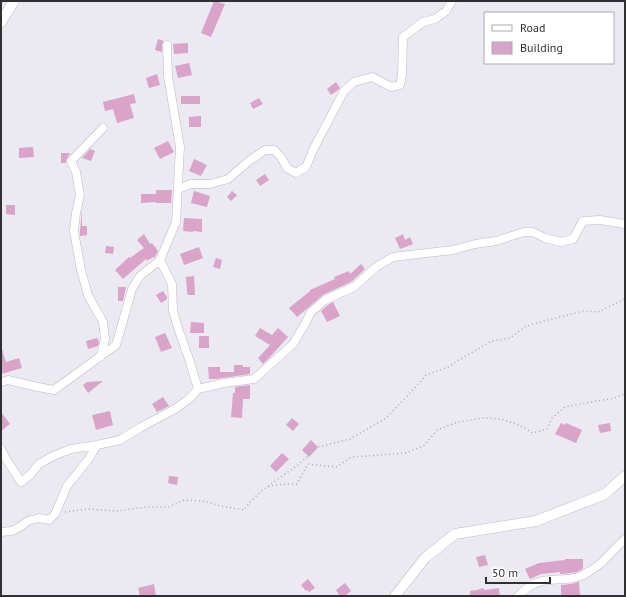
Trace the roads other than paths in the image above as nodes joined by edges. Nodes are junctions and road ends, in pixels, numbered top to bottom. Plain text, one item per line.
1 (14, 1) edge
2 (452, 1) edge
3 (1, 22) edge
4 (167, 45) dead end
5 (103, 128) dead end
6 (178, 189) junction
7 (625, 224) edge
8 (160, 260) junction
9 (101, 356) junction
10 (1, 382) edge
11 (198, 389) junction
12 (97, 445) junction
13 (1, 448) edge
14 (625, 476) edge
15 (1, 532) edge
16 (625, 539) edge
17 (395, 596) edge
18 (518, 596) edge

1 - 3 street
2 - 6 street
4 - 6 street
5 - 9 street
6 - 8 street
7 - 11 street
8 - 9 street
8 - 11 street
9 - 10 street
11 - 12 street
12 - 13 street
12 - 15 street
14 - 17 street
16 - 18 street

